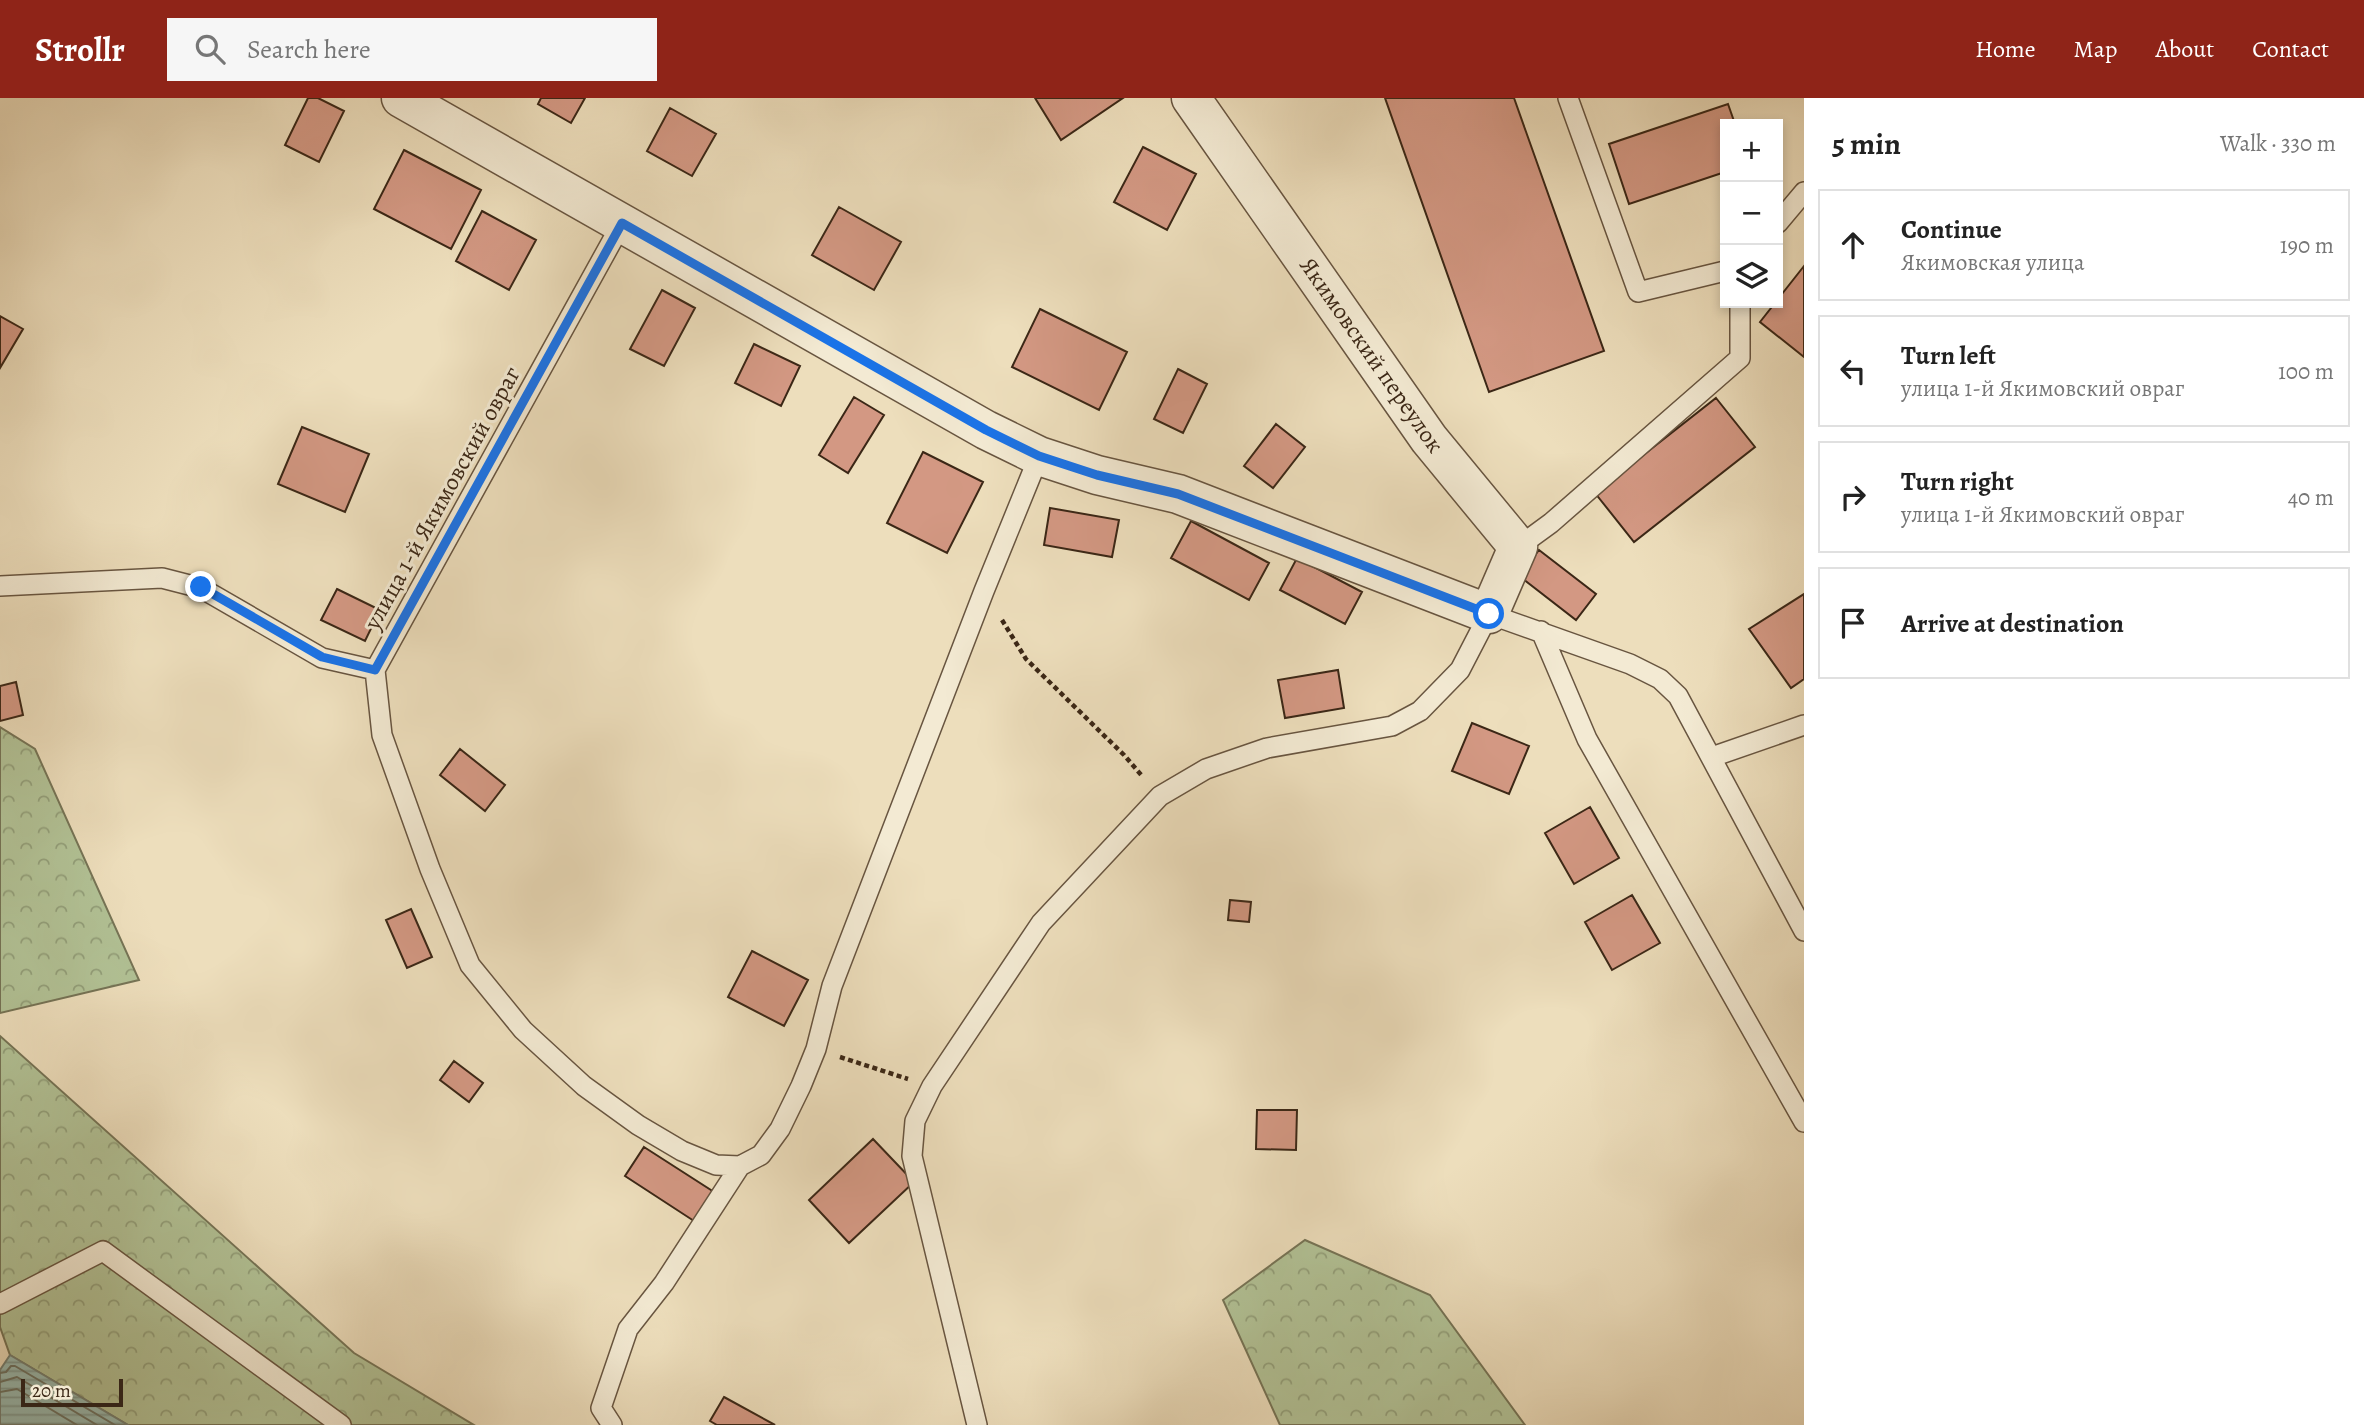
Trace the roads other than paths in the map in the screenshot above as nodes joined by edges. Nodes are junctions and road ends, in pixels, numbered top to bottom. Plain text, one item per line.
1 (401, 98) edge
2 (1191, 98) edge
3 (1568, 98) edge
4 (1804, 192) edge
5 (1783, 217) edge
6 (622, 223) junction
7 (1720, 272) edge
8 (1740, 308) edge
9 (1039, 456) junction
10 (1518, 547) junction
11 (0, 586) edge
12 (1489, 614) junction
13 (1541, 631) junction
14 (375, 670) junction
15 (1804, 725) edge
16 (1712, 757) junction
17 (1804, 931) edge
18 (1804, 1122) edge
19 (740, 1166) junction
20 (0, 1304) edge
21 (341, 1425) edge
22 (612, 1425) edge
23 (977, 1425) edge

1 - 6 street
2 - 10 street, Якимовский переулок
3 - 7 lane
4 - 5 lane
6 - 9 street
6 - 14 lane, улица 1-й Якимовский овраг
8 - 10 lane
9 - 12 street
9 - 19 lane
10 - 12 street
11 - 14 lane, улица 1-й Якимовский овраг
12 - 13 lane
12 - 23 lane
13 - 16 lane
13 - 18 lane
14 - 19 lane
15 - 16 lane
16 - 17 lane
19 - 22 lane
20 - 21 lane

